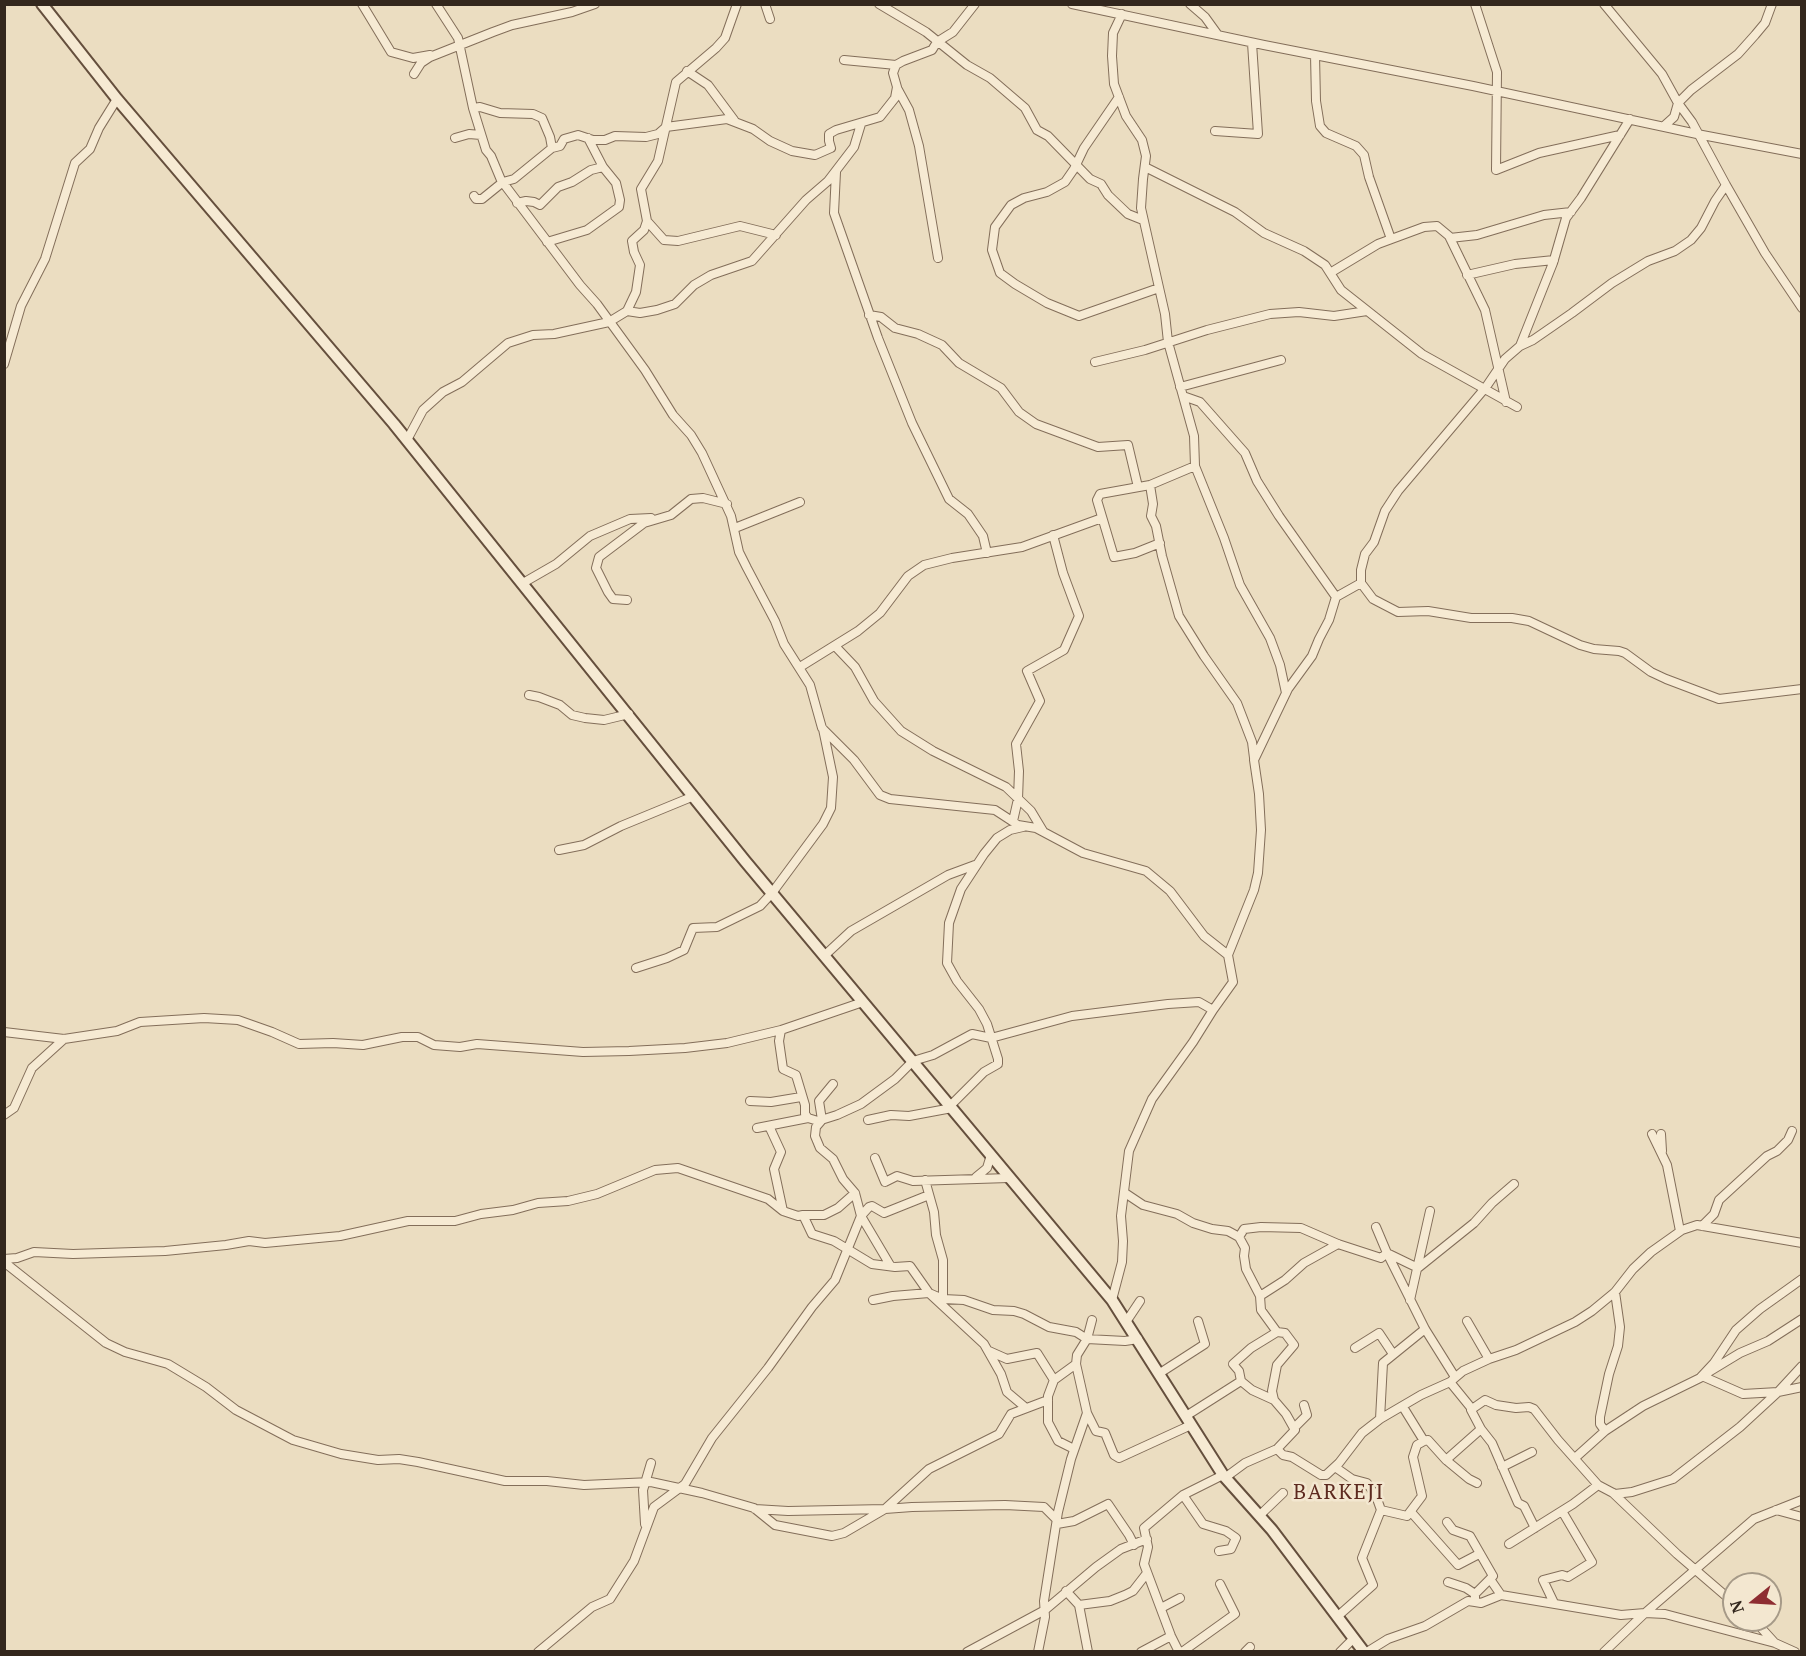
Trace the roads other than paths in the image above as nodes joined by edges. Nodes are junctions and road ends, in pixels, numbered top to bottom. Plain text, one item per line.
1 (42, 4) edge
2 (362, 4) edge
3 (436, 4) edge
4 (595, 4) edge
5 (737, 4) edge
6 (765, 4) edge
7 (879, 4) edge
8 (975, 4) edge
9 (1072, 4) edge
10 (1190, 4) edge
11 (1475, 4) edge
12 (1604, 4) edge
13 (1772, 4) edge
14 (1122, 14) junction
15 (770, 18) dead end
16 (1218, 35) junction
17 (937, 42) junction
18 (1252, 43) junction
19 (460, 45) junction
20 (1315, 55) junction
21 (844, 60) dead end
22 (896, 65) junction
23 (687, 72) junction
24 (414, 74) dead end
25 (897, 88) junction
26 (1497, 91) junction
27 (1119, 97) junction
28 (117, 99) junction
29 (1678, 103) junction
30 (473, 108) junction
31 (1630, 119) junction
32 (735, 121) junction
33 (861, 124) junction
34 (1664, 126) junction
35 (666, 127) junction
36 (1215, 131) dead end
37 (1697, 134) junction
38 (481, 135) junction
39 (1620, 135) junction
40 (455, 138) dead end
41 (588, 138) junction
42 (552, 148) junction
43 (1802, 154) edge
44 (1076, 166) junction
45 (603, 167) junction
46 (1144, 167) junction
47 (836, 172) junction
48 (502, 182) junction
49 (1726, 185) junction
50 (474, 196) dead end
51 (517, 203) junction
52 (1571, 212) junction
53 (1143, 220) junction
54 (647, 221) junction
55 (776, 235) junction
56 (1450, 238) junction
57 (1391, 239) junction
58 (547, 242) junction
59 (938, 258) dead end
60 (1554, 260) junction
61 (1330, 273) junction
62 (1467, 275) junction
63 (1159, 288) junction
64 (1802, 308) edge
65 (627, 311) junction
66 (1367, 311) junction
67 (869, 315) junction
68 (609, 322) junction
69 (1168, 342) junction
70 (1520, 346) junction
71 (1281, 360) dead end
72 (1095, 362) dead end
73 (4, 364) edge
74 (1498, 369) junction
75 (1180, 387) junction
76 (1484, 389) junction
77 (1183, 396) junction
78 (1506, 402) junction
79 (1517, 407) dead end
80 (407, 440) junction
81 (1195, 466) junction
82 (1150, 485) junction
83 (1138, 487) junction
84 (800, 502) dead end
85 (726, 504) junction
86 (1102, 518) junction
87 (656, 519) junction
88 (735, 528) junction
89 (1053, 535) junction
90 (1160, 543) junction
91 (987, 554) junction
92 (523, 583) junction
93 (1361, 583) junction
94 (1336, 597) junction
95 (627, 600) dead end
96 (835, 646) junction
97 (800, 667) junction
98 (1802, 689) edge
99 (1286, 693) junction
100 (529, 695) dead end
101 (629, 714) junction
102 (822, 728) junction
103 (1254, 760) junction
104 (694, 796) junction
105 (1018, 799) junction
106 (1013, 821) junction
107 (1027, 826) junction
108 (1044, 832) junction
109 (559, 850) dead end
110 (977, 864) junction
111 (772, 893) junction
112 (1228, 955) junction
113 (824, 956) junction
114 (636, 968) dead end
115 (863, 1002) junction
116 (1213, 1010) junction
117 (781, 1030) junction
118 (4, 1032) edge
119 (993, 1038) junction
120 (64, 1039) junction
121 (912, 1061) junction
122 (833, 1084) dead end
123 (801, 1097) junction
124 (750, 1101) dead end
125 (951, 1107) junction
126 (4, 1115) edge
127 (808, 1118) junction
128 (822, 1120) junction
129 (868, 1120) dead end
130 (770, 1126) junction
131 (757, 1128) dead end
132 (1792, 1131) dead end
133 (1652, 1134) dead end
134 (1661, 1134) dead end
135 (991, 1155) junction
136 (1662, 1156) junction
137 (875, 1158) dead end
138 (975, 1178) junction
139 (1009, 1178) junction
140 (925, 1180) junction
141 (1514, 1184) dead end
142 (855, 1193) junction
143 (1125, 1193) junction
144 (929, 1195) junction
145 (1430, 1210) dead end
146 (783, 1211) junction
147 (803, 1215) junction
148 (861, 1216) junction
149 (1702, 1226) junction
150 (1376, 1227) dead end
151 (1680, 1231) junction
152 (1239, 1237) junction
153 (1802, 1243) edge
154 (1338, 1244) junction
155 (846, 1248) junction
156 (1387, 1253) junction
157 (4, 1260) edge
158 (890, 1265) junction
159 (1418, 1268) junction
160 (1802, 1279) edge
161 (1615, 1292) junction
162 (929, 1293) junction
163 (1260, 1296) junction
164 (943, 1299) junction
165 (873, 1300) dead end
166 (1112, 1300) junction
167 (1410, 1300) junction
168 (1140, 1301) dead end
169 (1802, 1319) edge
170 (1092, 1320) dead end
171 (1198, 1321) dead end
172 (1126, 1322) junction
173 (1467, 1322) dead end
174 (1425, 1329) junction
175 (1277, 1332) junction
176 (1087, 1339) junction
177 (1138, 1340) junction
178 (1354, 1348) dead end
179 (988, 1350) junction
180 (1393, 1354) junction
181 (1489, 1359) junction
182 (1076, 1364) junction
183 (1802, 1366) edge
184 (1160, 1373) junction
185 (1702, 1376) junction
186 (1054, 1380) junction
187 (1453, 1380) junction
188 (1241, 1381) junction
189 (1802, 1387) edge
190 (1778, 1392) junction
191 (1048, 1400) junction
192 (1274, 1400) junction
193 (1304, 1406) dead end
194 (1026, 1407) junction
195 (1403, 1407) junction
196 (1472, 1409) junction
197 (1087, 1413) junction
198 (1380, 1419) junction
199 (1188, 1421) junction
200 (1294, 1428) junction
201 (1481, 1429) junction
202 (1605, 1431) junction
203 (1424, 1441) junction
204 (1074, 1449) junction
205 (1277, 1449) junction
206 (1532, 1452) dead end
207 (1575, 1458) junction
208 (1446, 1460) junction
209 (651, 1463) dead end
210 (1335, 1467) junction
211 (1502, 1467) junction
212 (1224, 1476) junction
213 (645, 1482) junction
214 (1477, 1483) dead end
215 (1598, 1485) junction
216 (679, 1488) junction
217 (1283, 1493) dead end
218 (1613, 1493) junction
219 (1183, 1496) junction
220 (1802, 1500) edge
221 (754, 1508) junction
222 (885, 1509) junction
223 (1381, 1510) junction
224 (1776, 1510) junction
225 (1562, 1511) junction
226 (1411, 1512) junction
227 (1260, 1515) junction
228 (1802, 1517) edge
229 (1057, 1522) junction
230 (1447, 1522) dead end
231 (646, 1526) junction
232 (1535, 1528) junction
233 (1147, 1539) junction
234 (1509, 1544) dead end
235 (1134, 1545) junction
236 (1219, 1551) dead end
237 (1479, 1554) junction
238 (1695, 1569) junction
239 (1147, 1573) junction
240 (1490, 1579) junction
241 (1448, 1582) dead end
242 (1220, 1584) dead end
243 (1066, 1591) junction
244 (1722, 1593) edge
245 (1501, 1595) junction
246 (1180, 1598) dead end
247 (1475, 1598) junction
248 (1554, 1603) junction
249 (1079, 1605) junction
250 (1161, 1608) junction
251 (1045, 1610) junction
252 (1645, 1613) junction
253 (1338, 1616) junction
254 (1765, 1632) edge
255 (1171, 1636) junction
256 (1354, 1638) junction
257 (1775, 1643) junction
258 (538, 1652) edge
259 (967, 1652) edge
260 (1038, 1652) edge
261 (1089, 1652) edge
262 (1141, 1652) edge
263 (1180, 1652) edge
264 (1340, 1652) edge
265 (1366, 1652) edge
266 (1604, 1652) edge
267 (1796, 1652) edge

1 - 28 street
2 - 19 street
3 - 19 street
4 - 19 street
5 - 23 street
6 - 15 street
7 - 17 street
8 - 17 street
9 - 14 street
10 - 16 street
11 - 26 street
12 - 29 street
13 - 29 street
14 - 16 street
14 - 27 street
16 - 18 street
17 - 22 street
17 - 44 street
18 - 20 street
18 - 36 street
19 - 24 street
19 - 30 street
20 - 26 street
20 - 57 street
21 - 22 street
22 - 25 street
23 - 32 street
23 - 35 street
25 - 33 street
25 - 59 street
26 - 31 street
26 - 39 street
27 - 44 street
27 - 46 street
28 - 73 street
28 - 80 street
29 - 34 street
29 - 37 street
30 - 38 street
30 - 42 street
31 - 34 street
31 - 39 street
32 - 33 street
32 - 35 street
33 - 47 street
34 - 37 street
35 - 41 street
35 - 54 street
37 - 43 street
37 - 49 street
38 - 40 street
38 - 48 street
39 - 52 street
41 - 42 street
41 - 45 street
42 - 48 street
44 - 53 street
44 - 63 street
45 - 51 street
45 - 58 street
46 - 53 street
46 - 61 street
47 - 55 street
47 - 67 street
48 - 50 street
48 - 51 street
49 - 64 street
49 - 70 street
51 - 58 street
52 - 56 street
52 - 60 street
53 - 63 street
54 - 55 street
54 - 65 street
55 - 65 street
56 - 57 street
56 - 62 street
57 - 61 street
58 - 68 street
60 - 62 street
60 - 70 street
61 - 66 street
62 - 74 street
63 - 69 street
65 - 68 street
66 - 69 street
66 - 76 street
67 - 83 street
67 - 91 street
68 - 80 street
68 - 85 street
69 - 72 street
69 - 75 street
70 - 74 street
71 - 75 street
74 - 76 street
74 - 78 street
75 - 77 street
76 - 78 street
76 - 93 street
77 - 81 street
77 - 94 street
78 - 79 street
80 - 92 street
81 - 82 street
81 - 99 street
82 - 83 street
82 - 90 street
83 - 86 street
84 - 88 street
85 - 87 street
85 - 88 street
86 - 89 street
86 - 90 street
87 - 92 street
87 - 95 street
88 - 97 street
89 - 91 street
89 - 105 street
90 - 103 street
91 - 96 street
92 - 101 street
93 - 94 street
93 - 98 street
94 - 99 street
96 - 97 street
96 - 105 street
97 - 102 street
99 - 103 street
100 - 101 street
101 - 104 street
102 - 106 street
102 - 111 street
103 - 112 street
104 - 109 street
104 - 111 street
105 - 106 street
105 - 108 street
106 - 107 street
107 - 108 street
107 - 110 street
108 - 112 street
110 - 113 street
110 - 119 street
111 - 113 street
111 - 114 street
112 - 116 street
113 - 115 street
115 - 117 street
115 - 121 street
116 - 119 street
116 - 143 street
117 - 120 street
117 - 123 street
118 - 120 street
119 - 121 street
119 - 125 street
120 - 126 street
121 - 125 street
121 - 128 street
122 - 128 street
123 - 124 street
123 - 127 street
125 - 129 street
125 - 135 street
127 - 128 street
127 - 130 street
128 - 142 street
130 - 131 street
130 - 146 street
132 - 149 street
133 - 136 street
134 - 136 street
135 - 138 street
135 - 139 street
136 - 151 street
137 - 140 street
138 - 139 street
138 - 140 street
139 - 166 street
140 - 144 street
141 - 159 street
142 - 147 street
142 - 148 street
143 - 152 street
143 - 166 street
144 - 148 street
144 - 164 street
145 - 159 street
146 - 147 street
146 - 157 street
147 - 155 street
148 - 155 street
148 - 158 street
149 - 151 street
149 - 153 street
150 - 156 street
151 - 161 street
152 - 154 street
152 - 163 street
154 - 156 street
154 - 163 street
155 - 158 street
155 - 216 street
156 - 159 street
156 - 167 street
157 - 213 street
158 - 162 street
159 - 167 street
160 - 185 street
161 - 181 street
161 - 202 street
162 - 164 street
162 - 165 street
162 - 179 street
163 - 175 street
164 - 176 street
166 - 172 street
167 - 174 street
168 - 172 street
169 - 185 street
170 - 176 street
171 - 184 street
172 - 177 street
173 - 181 street
174 - 180 street
174 - 187 street
175 - 188 street
175 - 192 street
176 - 177 street
176 - 182 street
177 - 184 street
178 - 180 street
179 - 186 street
179 - 194 street
180 - 198 street
181 - 187 street
182 - 186 street
182 - 197 street
183 - 190 street
184 - 199 street
185 - 190 street
185 - 202 street
186 - 191 street
187 - 195 street
187 - 196 street
188 - 192 street
188 - 199 street
189 - 190 street
190 - 218 street
191 - 194 street
191 - 204 street
192 - 200 street
193 - 200 street
194 - 222 street
195 - 198 street
195 - 203 street
196 - 201 street
196 - 207 street
197 - 199 street
197 - 204 street
198 - 210 street
199 - 212 street
200 - 205 street
201 - 208 street
201 - 211 street
202 - 207 street
203 - 208 street
203 - 226 street
204 - 229 street
205 - 210 street
205 - 212 street
206 - 211 street
207 - 215 street
208 - 214 street
209 - 213 street
210 - 223 street
211 - 232 street
212 - 219 street
212 - 227 street
213 - 216 street
213 - 231 street
215 - 218 street
215 - 225 street
216 - 221 street
216 - 231 street
217 - 227 street
218 - 238 street
219 - 233 street
219 - 236 street
220 - 224 street
221 - 222 street
221 - 222 street
222 - 229 street
223 - 226 street
223 - 253 street
224 - 228 street
224 - 238 street
225 - 232 street
225 - 248 street
226 - 237 street
227 - 253 street
229 - 235 street
229 - 251 street
230 - 237 street
231 - 258 street
232 - 234 street
233 - 235 street
233 - 239 street
235 - 243 street
237 - 240 street
238 - 244 street
238 - 252 street
239 - 249 street
239 - 250 street
240 - 245 street
240 - 247 street
241 - 247 street
242 - 263 street
243 - 249 street
243 - 251 street
245 - 247 street
245 - 248 street
246 - 250 street
247 - 265 street
248 - 252 street
249 - 261 street
250 - 255 street
251 - 259 street
251 - 260 street
252 - 257 street
252 - 266 street
253 - 256 street
254 - 257 street
255 - 262 street
255 - 263 street
256 - 264 street
256 - 265 street
257 - 267 street

